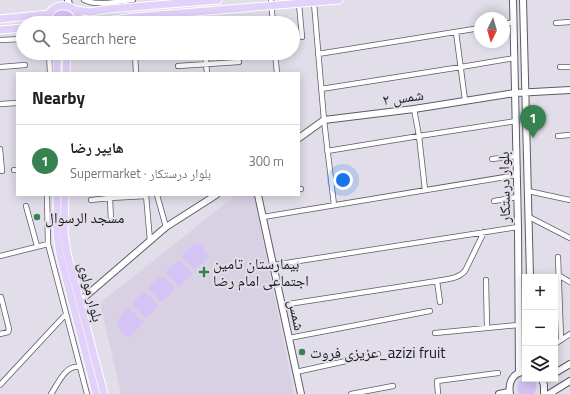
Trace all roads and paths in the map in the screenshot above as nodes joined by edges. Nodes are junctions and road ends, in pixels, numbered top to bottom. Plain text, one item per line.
1 (84, 0) edge
2 (129, 0) edge
3 (133, 0) edge
4 (218, 0) edge
5 (339, 0) edge
6 (513, 0) edge
7 (523, 0) edge
8 (198, 1) edge
9 (69, 2) edge
10 (56, 3) edge
11 (271, 3) edge
12 (314, 3) junction
13 (102, 4) junction
14 (299, 4) junction
15 (108, 9) junction
16 (76, 10) junction
17 (202, 11) junction
18 (90, 12) junction
19 (48, 14) joint
20 (166, 14) joint
21 (32, 16) edge
22 (79, 16) edge
23 (105, 16) edge
24 (155, 16) edge
25 (202, 16) edge
26 (272, 16) edge
27 (16, 18) edge
28 (0, 19) edge
29 (514, 22) junction
30 (570, 22) edge
31 (510, 23) edge
32 (556, 23) dead end
33 (16, 28) edge
34 (474, 29) edge
35 (0, 30) edge
36 (456, 32) junction
37 (302, 37) dead end
38 (16, 39) edge
39 (0, 40) edge
40 (318, 54) junction
41 (515, 58) junction
42 (49, 60) edge
43 (135, 60) edge
44 (206, 60) edge
45 (275, 60) edge
46 (239, 62) dead end
47 (57, 63) joint
48 (67, 63) joint
49 (206, 64) junction
50 (25, 65) dead end
51 (178, 66) dead end
52 (570, 66) edge
53 (0, 67) edge
54 (461, 67) junction
55 (560, 67) dead end
56 (50, 72) edge
57 (57, 72) edge
58 (66, 72) edge
59 (136, 72) edge
60 (207, 72) edge
61 (276, 72) edge
62 (321, 89) junction
63 (570, 90) edge
64 (526, 92) junction
65 (515, 93) junction
66 (465, 100) junction
67 (16, 103) edge
68 (0, 104) edge
69 (414, 109) junction
70 (324, 120) junction
71 (516, 121) junction
72 (570, 135) edge
73 (419, 136) junction
74 (558, 136) dead end
75 (300, 137) edge
76 (0, 149) edge
77 (327, 151) junction
78 (516, 156) junction
79 (492, 159) dead end
80 (2, 171) dead end
81 (517, 175) junction
82 (425, 190) junction
83 (528, 191) junction
84 (47, 196) edge
85 (57, 196) edge
86 (65, 196) edge
87 (125, 196) edge
88 (146, 196) edge
89 (157, 196) edge
90 (214, 196) edge
91 (259, 196) edge
92 (517, 197) junction
93 (110, 198) junction
94 (92, 200) dead end
95 (494, 200) dead end
96 (570, 200) edge
97 (334, 205) junction
98 (26, 206) dead end
99 (263, 217) junction
100 (529, 217) junction
101 (111, 222) dead end
102 (166, 227) junction
103 (518, 227) junction
104 (484, 232) junction
105 (570, 238) edge
106 (150, 241) junction
107 (48, 244) junction
108 (37, 246) junction
109 (64, 254) junction
110 (0, 256) edge
111 (558, 257) dead end
112 (273, 265) junction
113 (530, 274) edge
114 (558, 274) edge
115 (558, 275) edge
116 (486, 280) dead end
117 (437, 281) junction
118 (570, 282) edge
119 (1, 297) edge
120 (80, 301) junction
121 (440, 302) dead end
122 (282, 305) junction
123 (522, 310) edge
124 (557, 310) edge
125 (430, 311) dead end
126 (66, 314) junction
127 (518, 325) junction
128 (487, 328) junction
129 (435, 333) dead end
130 (0, 334) edge
131 (570, 334) edge
132 (289, 338) junction
133 (561, 339) junction
134 (558, 342) edge
135 (378, 354) dead end
136 (570, 364) edge
137 (79, 367) junction
138 (558, 371) edge
139 (296, 372) junction
140 (522, 372) edge
141 (498, 374) dead end
142 (570, 381) edge
143 (544, 382) edge
144 (0, 385) edge
145 (393, 386) dead end
146 (510, 393) edge
147 (52, 394) edge
148 (87, 394) edge
149 (96, 394) edge
150 (104, 394) edge
151 (301, 394) edge
152 (351, 394) edge
153 (438, 394) edge
154 (499, 394) edge
155 (544, 394) edge
156 (549, 394) edge

1 - 13 street
2 - 3 street
2 - 13 street
4 - 8 main road
5 - 12 main road
6 - 29 main road, بلوار درستکار
7 - 64 main road, بلوار درستکار
8 - 15 main road
9 - 10 main road
9 - 16 main road
10 - 19 main road
11 - 14 main road
11 - 17 main road
11 - 26 street
12 - 14 main road
12 - 40 street
13 - 18 street
14 - 37 street
15 - 18 main road
15 - 23 main road
16 - 18 main road
16 - 22 main road
17 - 20 main road
17 - 25 street
19 - 21 main road
20 - 24 main road
27 - 28 main road
29 - 31 street
29 - 41 main road, بلوار درستکار
30 - 32 street
33 - 35 main road
34 - 36 street
36 - 40 street
36 - 54 street
38 - 39 street
40 - 62 street
41 - 54 street
41 - 65 main road, بلوار درستکار
42 - 56 street
43 - 59 street
44 - 49 street
45 - 61 street
46 - 49 street
47 - 48 main road
47 - 57 main road
48 - 58 main road
49 - 51 street
49 - 60 street
50 - 53 street
52 - 55 street
54 - 62 street
54 - 66 street
62 - 70 street
63 - 64 main road, شمس ۲
64 - 65 main road, شمس ۲
64 - 83 main road, بلوار درستکار
65 - 66 main road, شمس ۲
65 - 71 main road, بلوار درستکار
66 - 69 main road, شمس ۲
67 - 68 street
69 - 70 main road, شمس ۲
69 - 73 street
70 - 75 main road, شمس ۲
70 - 77 street
71 - 73 street
71 - 78 main road, بلوار درستکار
72 - 74 street
73 - 77 street
73 - 82 street
76 - 80 street
77 - 97 street
78 - 79 street
78 - 81 main road, بلوار درستکار
81 - 82 street
81 - 92 main road, بلوار درستکار
82 - 97 street
83 - 96 street
83 - 100 main road, بلوار درستکار
84 - 107 street
85 - 109 main road, بلوار مولوی
86 - 109 main road, بلوار مولوی
87 - 88 street
87 - 93 street
88 - 106 street
89 - 102 street
90 - 102 main road
91 - 99 main road, شمس
92 - 95 street
92 - 103 main road, بلوار درستکار
93 - 94 street
93 - 101 street
97 - 99 street
98 - 108 street
99 - 112 main road, شمس
100 - 105 street
100 - 113 main road, بلوار درستکار
102 - 106 main road
103 - 104 street
103 - 123 main road, بلوار درستکار
104 - 112 street
104 - 117 street
106 - 120 main road
107 - 108 street
107 - 126 street
108 - 110 street
109 - 120 main road, بلوار مولوی
109 - 149 main road, بلوار مولوی
111 - 114 street
112 - 122 main road, شمس
115 - 118 street
116 - 128 street
117 - 121 street
117 - 122 street
119 - 130 street
120 - 150 main road, بلوار مولوی
122 - 132 main road, شمس
123 - 127 main road, بلوار درستکار
124 - 133 street
125 - 132 street
126 - 137 street
126 - 144 street
127 - 128 street
127 - 140 main road, بلوار درستکار
128 - 129 street
131 - 133 street
132 - 139 main road, شمس
133 - 134 street
135 - 139 street
136 - 138 main road
137 - 147 street
137 - 148 street
139 - 151 main road, شمس
140 - 146 main road
141 - 153 street
142 - 156 main road
143 - 155 main road
145 - 152 street
146 - 154 main road

